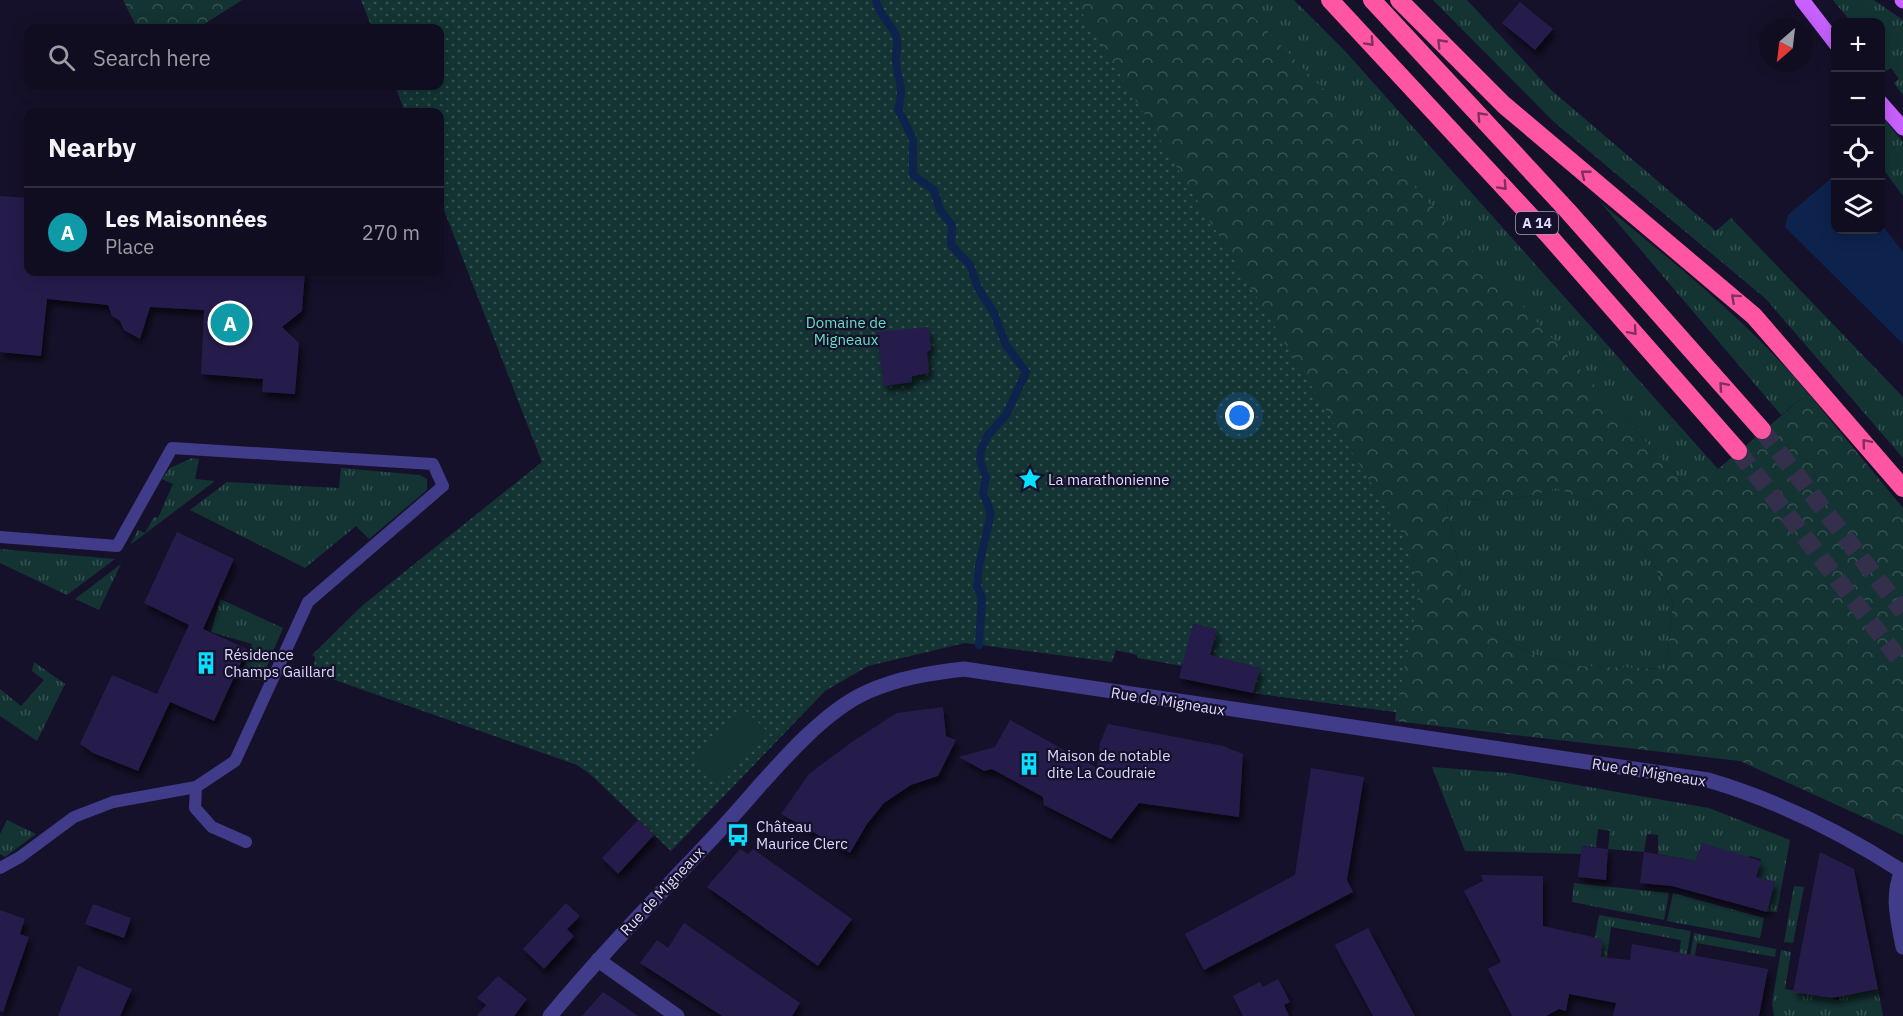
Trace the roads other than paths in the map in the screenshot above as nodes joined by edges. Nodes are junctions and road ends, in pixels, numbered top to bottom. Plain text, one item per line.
1 (1330, 0) edge
2 (1372, 0) edge
3 (1399, 0) edge
4 (1802, 0) edge
5 (1831, 38) edge
6 (1885, 107) edge
7 (1903, 128) edge
8 (1762, 430) tunnel mouth
9 (1738, 451) tunnel mouth
10 (1903, 488) edge
11 (0, 537) edge
12 (196, 787) junction
13 (246, 842) dead end
14 (0, 868) edge
15 (1902, 871) edge
16 (1903, 946) edge
17 (598, 960) junction
18 (550, 1016) edge
19 (677, 1016) edge

1 -> 9 highway, A 14
8 -> 2 highway, A 14
10 -> 3 highway
4 - 5 main road
6 - 7 main road
11 - 12 lane
12 - 13 lane
12 - 14 lane
15 - 16 street
15 - 17 street, Rue de Migneaux
17 - 18 street, Rue de Migneaux
17 - 19 street

